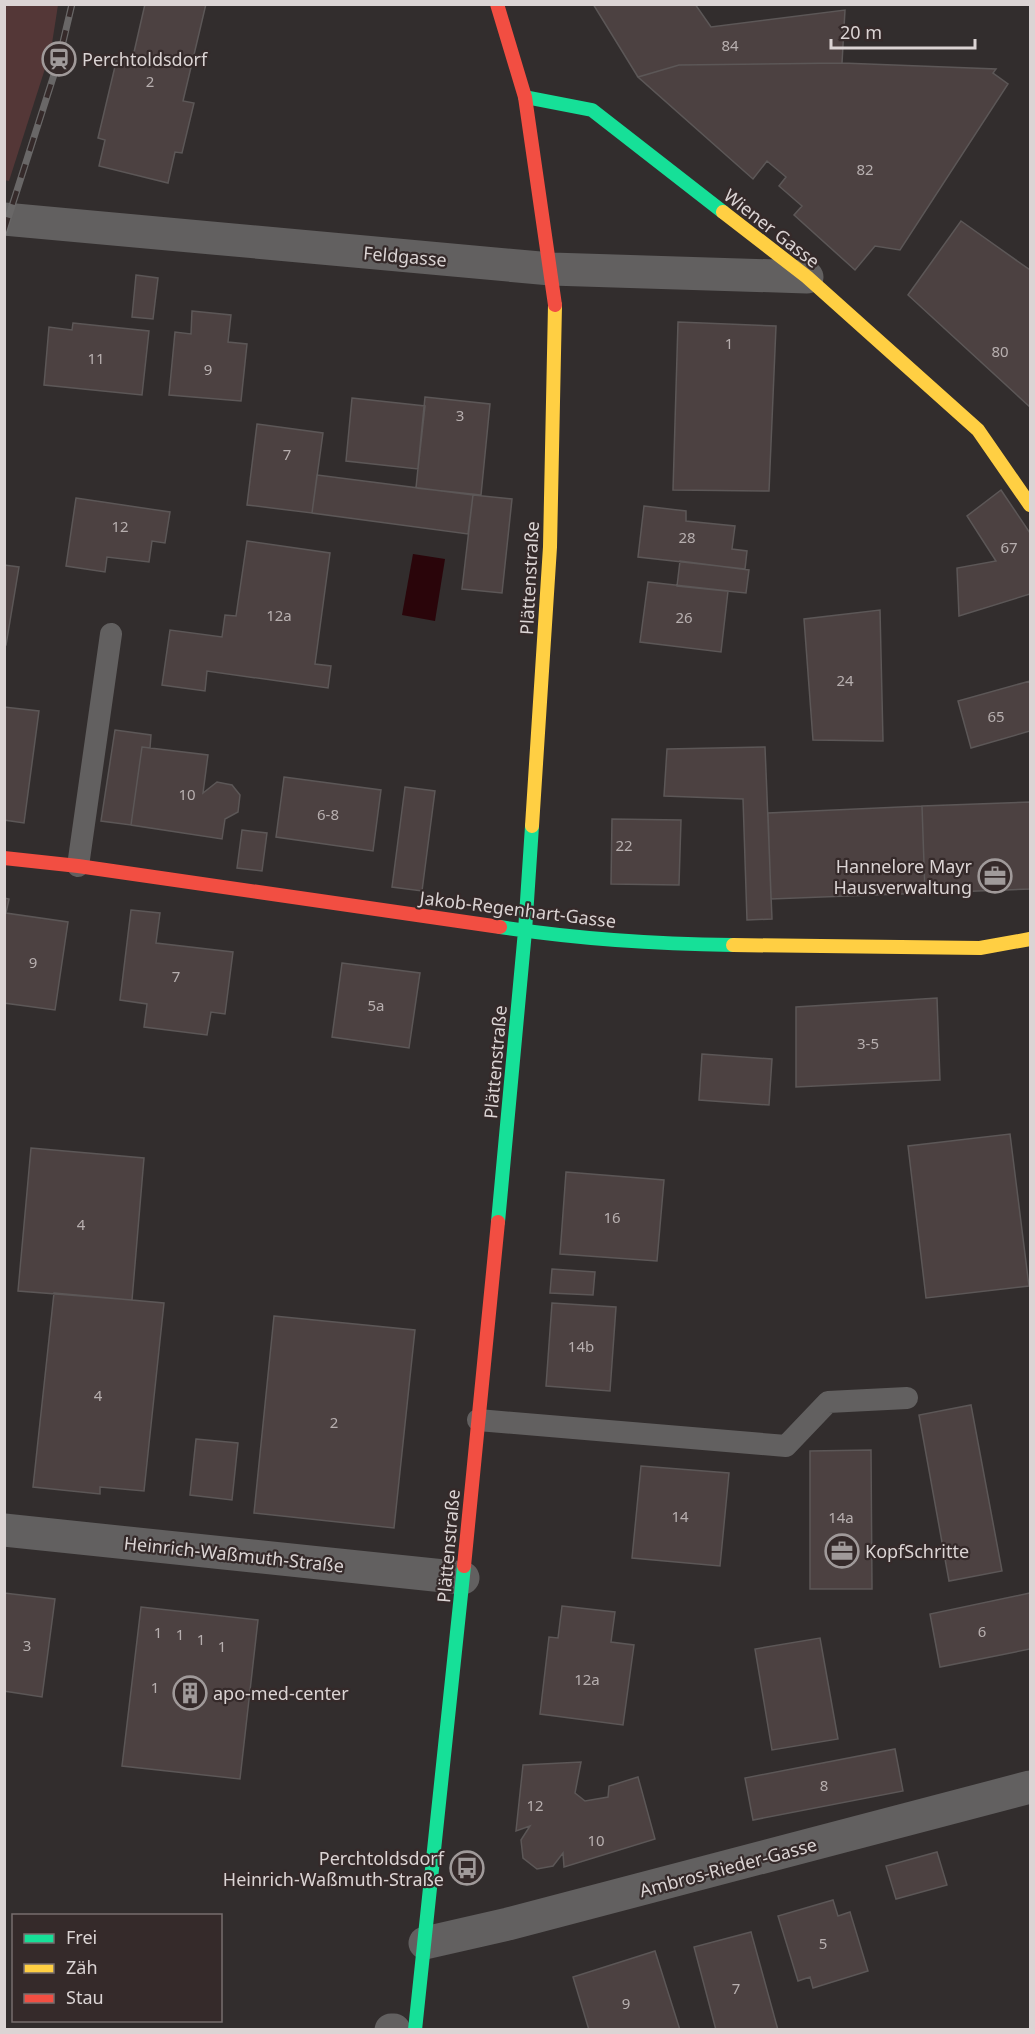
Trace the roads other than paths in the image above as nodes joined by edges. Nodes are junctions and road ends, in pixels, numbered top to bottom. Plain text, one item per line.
1 (497, 4) edge
2 (525, 97) junction
3 (4, 219) edge
4 (551, 269) junction
5 (807, 277) junction
6 (1030, 505) edge
7 (111, 634) dead end
8 (4, 858) edge
9 (78, 866) junction
10 (525, 931) junction
11 (1030, 939) edge
12 (907, 1398) dead end
13 (478, 1420) junction
14 (4, 1530) edge
15 (463, 1578) junction
16 (1030, 1787) edge
17 (425, 1943) junction
18 (415, 2030) edge

1 - 2 main road
2 - 4 main road, Plättenstraße
2 - 5 main road, Wiener Gasse
3 - 4 street, Feldgasse
4 - 5 street, Feldgasse
4 - 10 main road, Plättenstraße
5 - 6 main road, Wiener Gasse
7 - 9 lane
8 - 9 main road, Jakob-Regenhart-Gasse
9 - 10 main road, Jakob-Regenhart-Gasse
10 - 11 main road, Jakob-Regenhart-Gasse
10 - 13 main road, Plättenstraße
12 - 13 lane
13 - 15 main road, Plättenstraße
14 - 15 street, Heinrich-Waßmuth-Straße
15 - 17 main road, Plättenstraße
16 - 17 street, Ambros-Rieder-Gasse
17 - 18 main road, Plättenstraße

